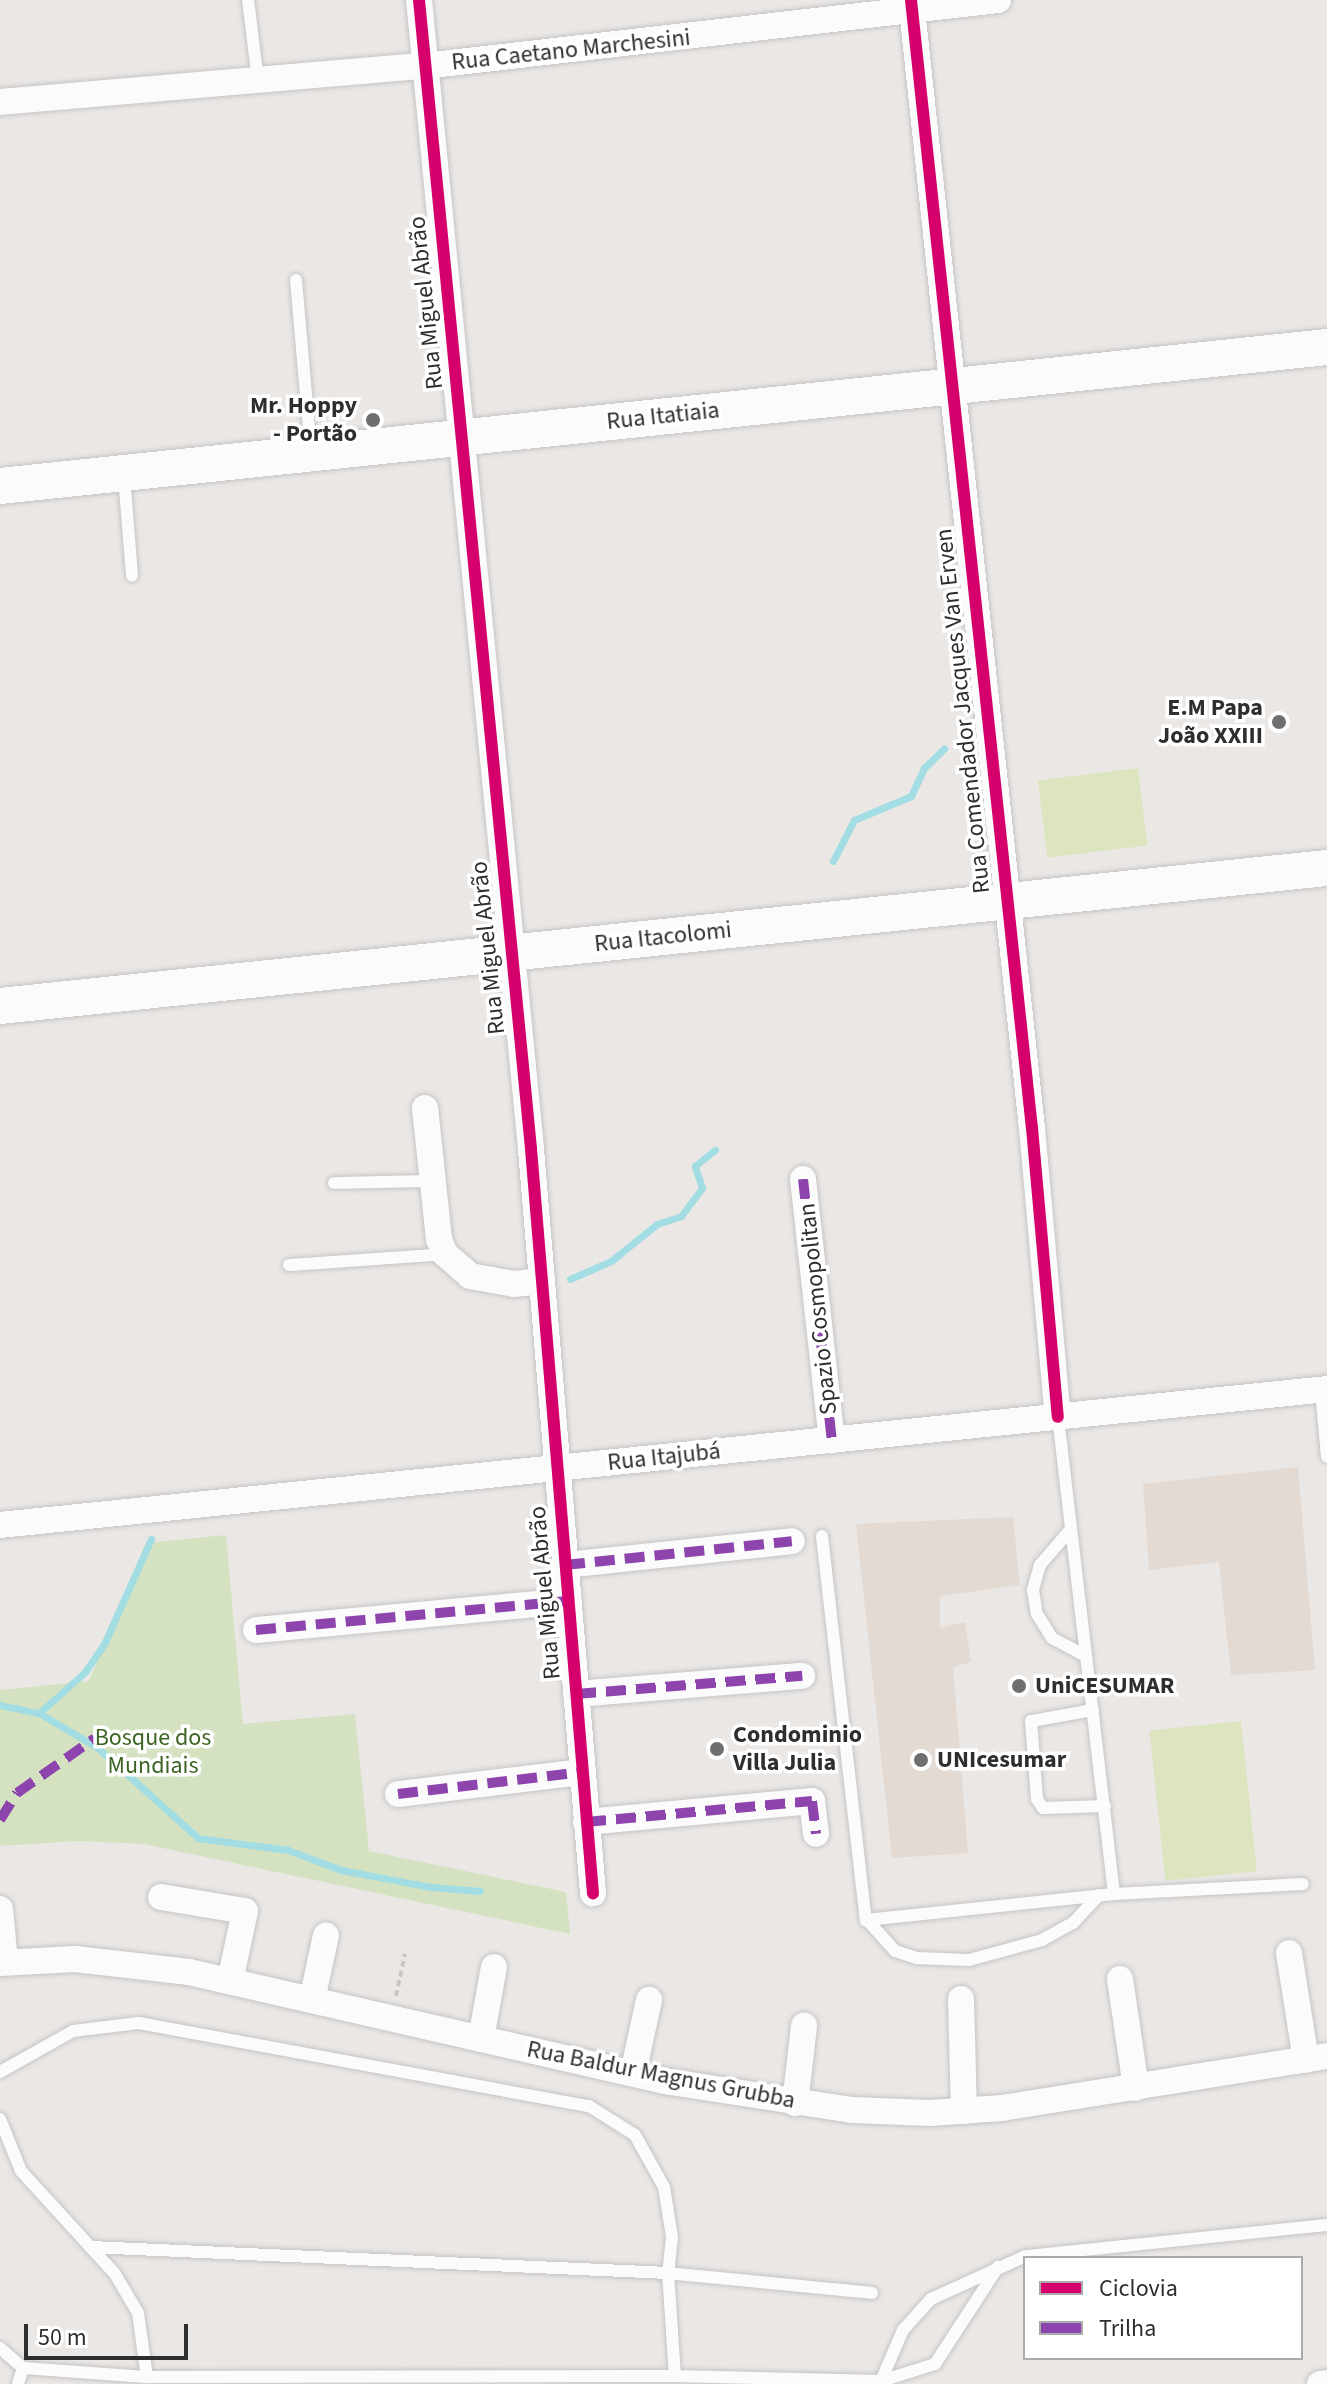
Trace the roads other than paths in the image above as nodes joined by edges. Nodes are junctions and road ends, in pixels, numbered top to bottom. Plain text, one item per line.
1 (248, 0) edge
2 (419, 0) edge
3 (998, 0) edge
4 (911, 6) edge
5 (424, 66) junction
6 (258, 80) junction
7 (0, 102) edge
8 (296, 280) dead end
9 (1327, 347) edge
10 (951, 387) junction
11 (461, 437) junction
12 (311, 453) junction
13 (123, 473) junction
14 (0, 486) edge
15 (132, 576) dead end
16 (1327, 868) edge
17 (1005, 902) junction
18 (510, 953) junction
19 (0, 1006) edge
20 (425, 1108) dead end
21 (803, 1179) dead end
22 (433, 1181) junction
23 (334, 1183) dead end
24 (445, 1254) junction
25 (289, 1265) dead end
26 (542, 1281) junction
27 (1324, 1389) edge
28 (1058, 1417) junction
29 (832, 1440) junction
30 (1327, 1457) edge
31 (557, 1468) junction
32 (0, 1525) edge
33 (1071, 1529) junction
34 (822, 1536) dead end
35 (792, 1541) dead end
36 (565, 1565) junction
37 (568, 1601) junction
38 (256, 1630) dead end
39 (1086, 1656) junction
40 (802, 1676) dead end
41 (576, 1694) junction
42 (1093, 1710) junction
43 (583, 1772) junction
44 (398, 1794) dead end
45 (1105, 1806) junction
46 (586, 1822) junction
47 (816, 1834) dead end
48 (1303, 1884) dead end
49 (593, 1893) dead end
50 (1114, 1894) junction
51 (1099, 1895) junction
52 (161, 1897) dead end
53 (0, 1909) edge
54 (869, 1922) junction
55 (326, 1935) dead end
56 (1289, 1953) dead end
57 (3, 1962) edge
58 (494, 1967) dead end
59 (1120, 1979) dead end
60 (230, 1981) junction
61 (961, 1999) dead end
62 (312, 2000) junction
63 (649, 2000) dead end
64 (804, 2026) dead end
65 (481, 2039) junction
66 (1317, 2058) edge
67 (0, 2072) edge
68 (633, 2073) junction
69 (1136, 2088) junction
70 (795, 2103) junction
71 (964, 2111) junction
72 (0, 2119) edge
73 (1327, 2225) edge
74 (91, 2247) junction
75 (1036, 2256) edge
76 (1023, 2260) edge
77 (998, 2267) junction
78 (668, 2273) junction
79 (872, 2293) dead end
80 (0, 2348) edge
81 (23, 2368) junction
82 (675, 2376) junction
83 (147, 2377) junction
84 (881, 2381) junction
85 (1327, 2383) edge
86 (18, 2384) edge
87 (1320, 2384) edge

1 - 6 lane
2 - 5 street, Rua Miguel Abrão
3 - 4 street, Rua Caetano Marchesini
4 - 5 street, Rua Caetano Marchesini
4 - 10 street, Rua Comendador Jacques Van Erven
5 - 6 street, Rua Caetano Marchesini
5 - 11 street, Rua Miguel Abrão
6 - 7 street, Rua Caetano Marchesini
8 - 12 lane
9 - 10 main road, Rua Itatiaia
10 - 11 main road, Rua Itatiaia
10 - 17 street, Rua Comendador Jacques Van Erven
11 - 12 main road, Rua Itatiaia
11 - 18 street, Rua Miguel Abrão
12 - 13 main road, Rua Itatiaia
13 - 14 main road, Rua Itatiaia
13 - 15 lane
16 - 17 main road, Rua Itacolomi
17 - 18 main road, Rua Itacolomi
17 - 28 street, Rua Comendador Jacques Van Erven
18 - 19 main road, Rua Itacolomi
18 - 26 street, Rua Miguel Abrão
20 - 22 street
21 - 29 street, Spazio Cosmopolitan
22 - 23 lane
22 - 24 street
24 - 25 lane
24 - 26 street
26 - 31 street, Rua Miguel Abrão
27 - 28 street, Rua Itajubá
27 - 30 lane
28 - 29 street, Rua Itajubá
28 - 33 lane, Rua Comendador Jacques Van Erven
29 - 31 street, Rua Itajubá
31 - 32 street, Rua Itajubá
31 - 36 street, Rua Miguel Abrão
33 - 39 lane, Rua Comendador Jacques Van Erven
33 - 39 lane
34 - 54 lane
35 - 36 street
36 - 37 street, Rua Miguel Abrão
37 - 38 street
37 - 41 street, Rua Miguel Abrão
39 - 42 lane, Rua Comendador Jacques Van Erven
40 - 41 street
41 - 43 street, Rua Miguel Abrão
42 - 45 lane, Rua Comendador Jacques Van Erven
42 - 45 lane
43 - 44 street
43 - 46 street, Rua Miguel Abrão
45 - 50 lane, Rua Comendador Jacques Van Erven
46 - 47 street
46 - 49 street, Rua Miguel Abrão
48 - 50 lane
50 - 51 lane
51 - 54 lane
51 - 54 lane
52 - 60 street
53 - 57 street
55 - 62 street
56 - 66 street
57 - 60 street, Rua Baldur Magnus Grubba
58 - 65 street
59 - 69 street
60 - 62 street, Rua Baldur Magnus Grubba
61 - 71 street
62 - 65 street, Rua Baldur Magnus Grubba
63 - 68 street
64 - 70 street
65 - 68 street, Rua Baldur Magnus Grubba
66 - 69 street, Rua Baldur Magnus Grubba
67 - 78 lane
68 - 70 street, Rua Baldur Magnus Grubba
69 - 71 street, Rua Baldur Magnus Grubba
70 - 71 street, Rua Baldur Magnus Grubba
72 - 74 lane
73 - 75 lane
74 - 78 lane
74 - 83 lane
76 - 77 lane
77 - 84 lane
77 - 84 lane
78 - 79 lane
78 - 82 lane
80 - 81 lane
81 - 83 lane
81 - 86 lane
82 - 83 lane
82 - 84 lane
85 - 87 street

